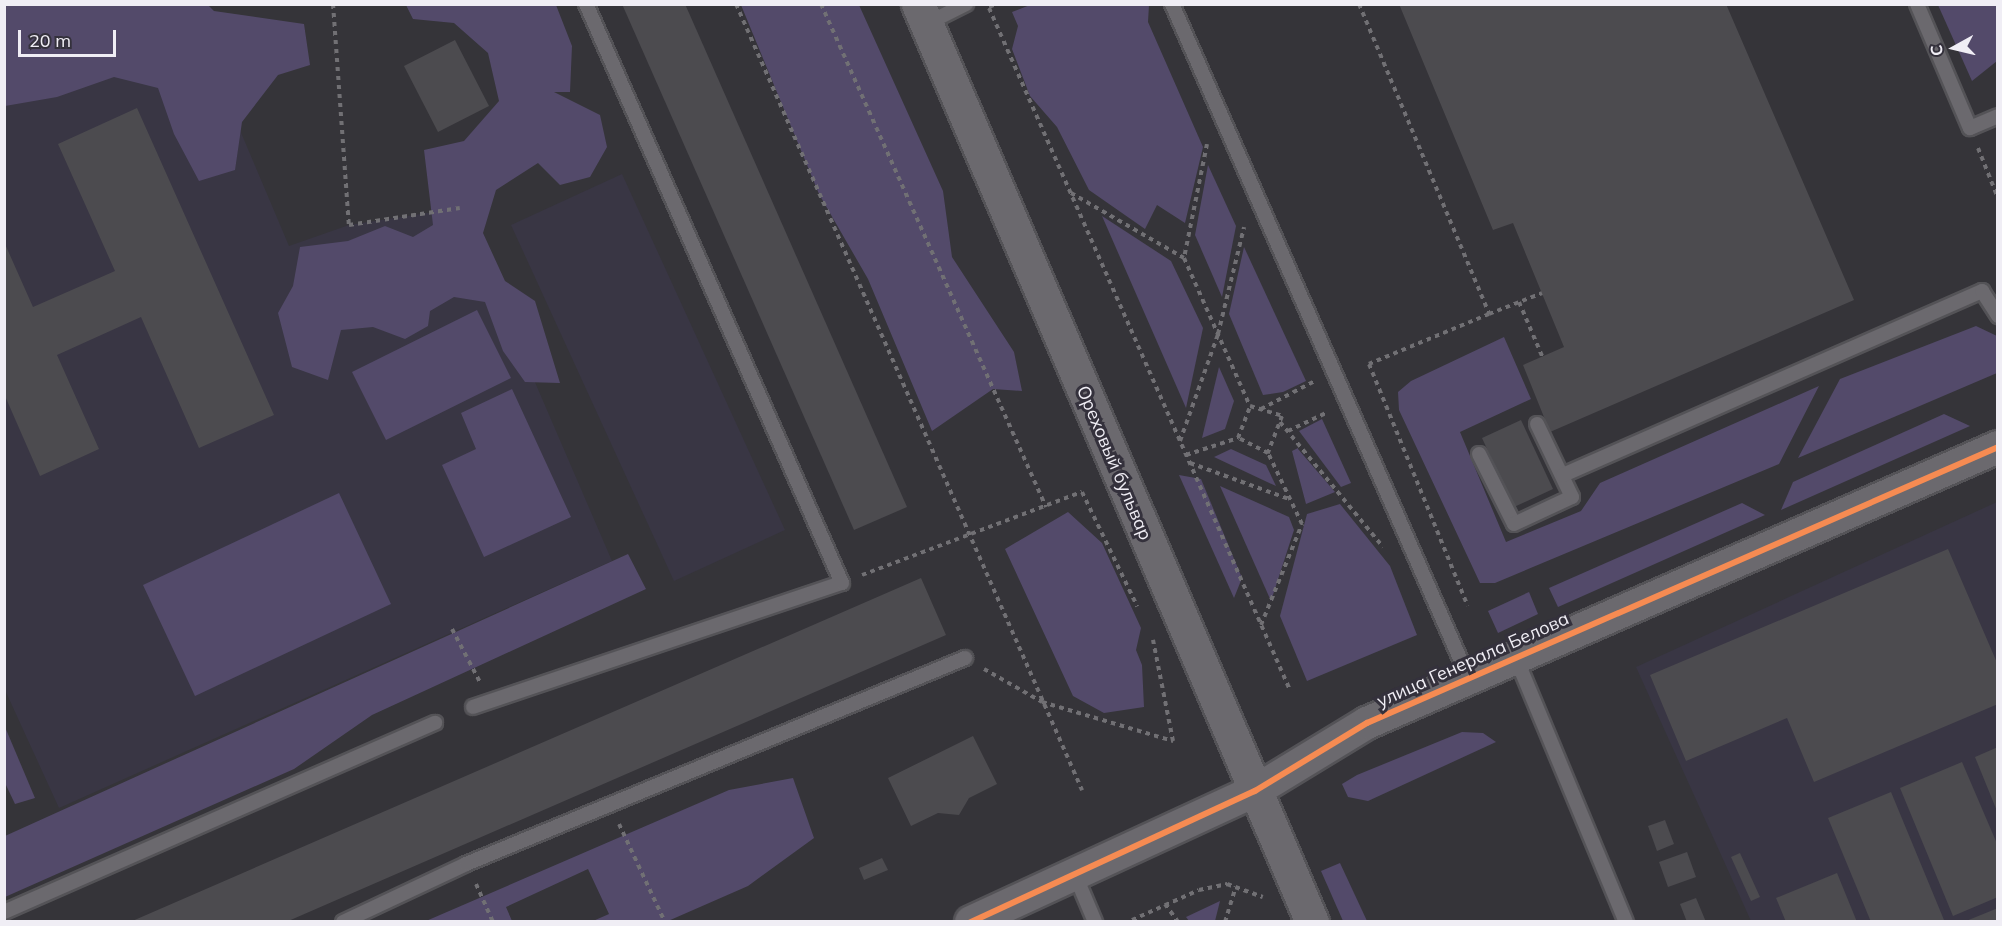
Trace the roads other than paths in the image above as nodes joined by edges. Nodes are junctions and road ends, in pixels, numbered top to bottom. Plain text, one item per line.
1 (586, 4) edge
2 (966, 4) edge
3 (1172, 4) edge
4 (1917, 4) edge
5 (922, 14) edge
6 (1998, 116) edge
7 (1998, 316) edge
8 (1537, 424) dead end
9 (1998, 447) edge
10 (1479, 454) dead end
11 (1563, 475) junction
12 (965, 658) road end
13 (1516, 658) junction
14 (1469, 679) junction
15 (473, 707) dead end
16 (435, 723) dead end
17 (1255, 791) junction
18 (1076, 877) junction
19 (4, 912) edge
20 (343, 921) edge
21 (971, 921) edge
22 (1095, 921) edge
23 (1312, 921) edge
24 (1626, 921) edge

1 - 15 lane
2 - 5 lane
3 - 14 lane
4 - 6 lane
5 - 17 main road, Ореховый бульвар
7 - 11 lane
8 - 11 lane
9 - 13 street, улица Генерала Белова
10 - 11 lane
12 - 20 lane
13 - 14 street, улица Генерала Белова
13 - 24 lane
14 - 17 street, улица Генерала Белова
16 - 19 lane
17 - 18 street, улица Генерала Белова
17 - 23 main road, Ореховый бульвар
18 - 21 street, улица Генерала Белова
18 - 22 lane

